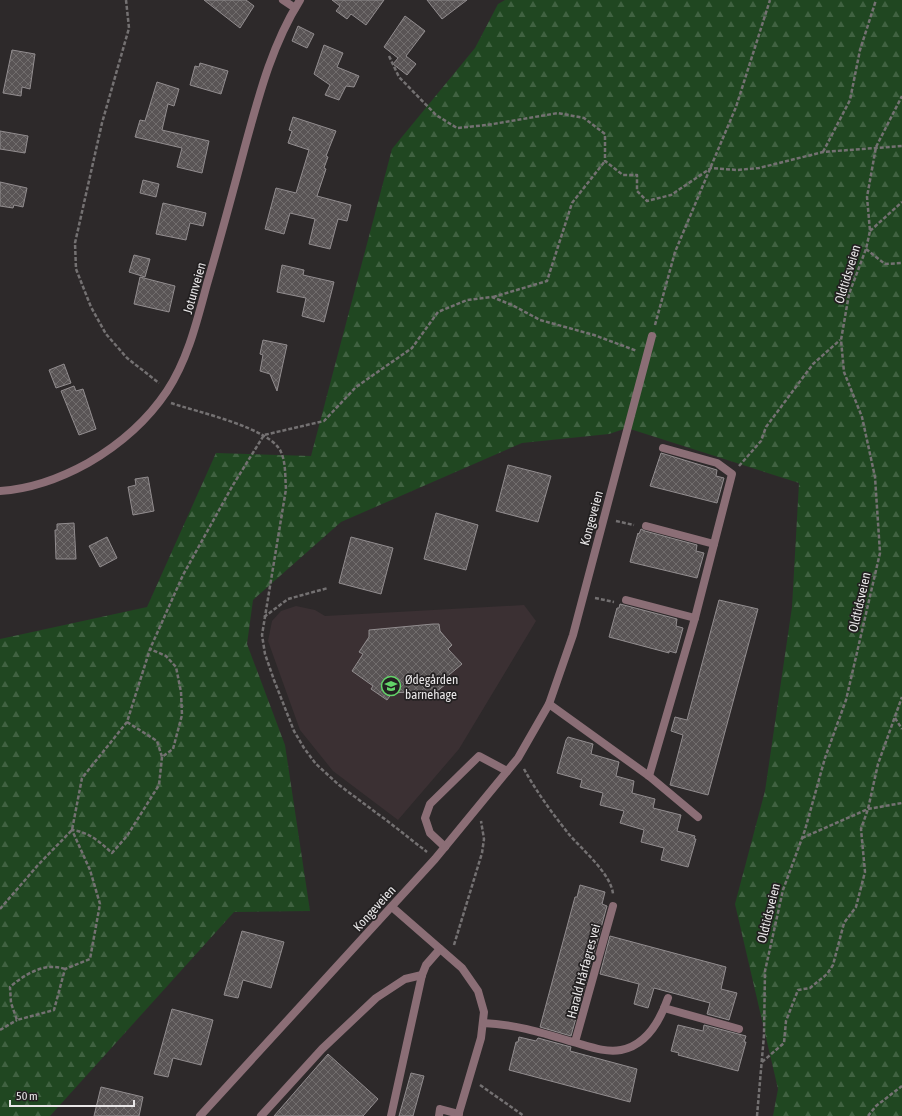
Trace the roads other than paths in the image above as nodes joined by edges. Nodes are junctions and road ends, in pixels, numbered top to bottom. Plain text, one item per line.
1 (284, 0) edge
2 (300, 0) edge
3 (294, 8) junction
4 (652, 336) road end
5 (663, 448) dead end
6 (0, 491) edge
7 (646, 526) road end
8 (714, 544) junction
9 (626, 600) road end
10 (695, 618) junction
11 (549, 704) junction
12 (507, 771) junction
13 (649, 776) junction
14 (698, 817) dead end
15 (445, 847) junction
16 (613, 906) road end
17 (392, 907) junction
18 (440, 949) junction
19 (422, 975) junction
20 (668, 998) dead end
21 (664, 1008) junction
22 (483, 1023) junction
23 (739, 1028) dead end
24 (575, 1042) junction
25 (458, 1115) edge
26 (200, 1116) edge
27 (261, 1116) edge
28 (390, 1116) edge
29 (439, 1116) edge

1 - 3 street
2 - 3 street, Jotunveien
3 - 6 street, Jotunveien
4 - 11 street, Kongeveien
5 - 8 street
7 - 8 street
8 - 10 street
9 - 10 street
10 - 13 street
11 - 12 street, Kongeveien
11 - 13 street
12 - 15 street, Kongeveien
12 - 15 street
13 - 14 street
15 - 17 street, Kongeveien
16 - 24 street, Harald Hårfagres vei
17 - 18 street
17 - 26 street, Kongeveien
18 - 19 street
18 - 22 street
19 - 27 street
19 - 28 street
20 - 21 street
21 - 23 street
21 - 24 street
22 - 24 street
22 - 25 street
25 - 29 street

